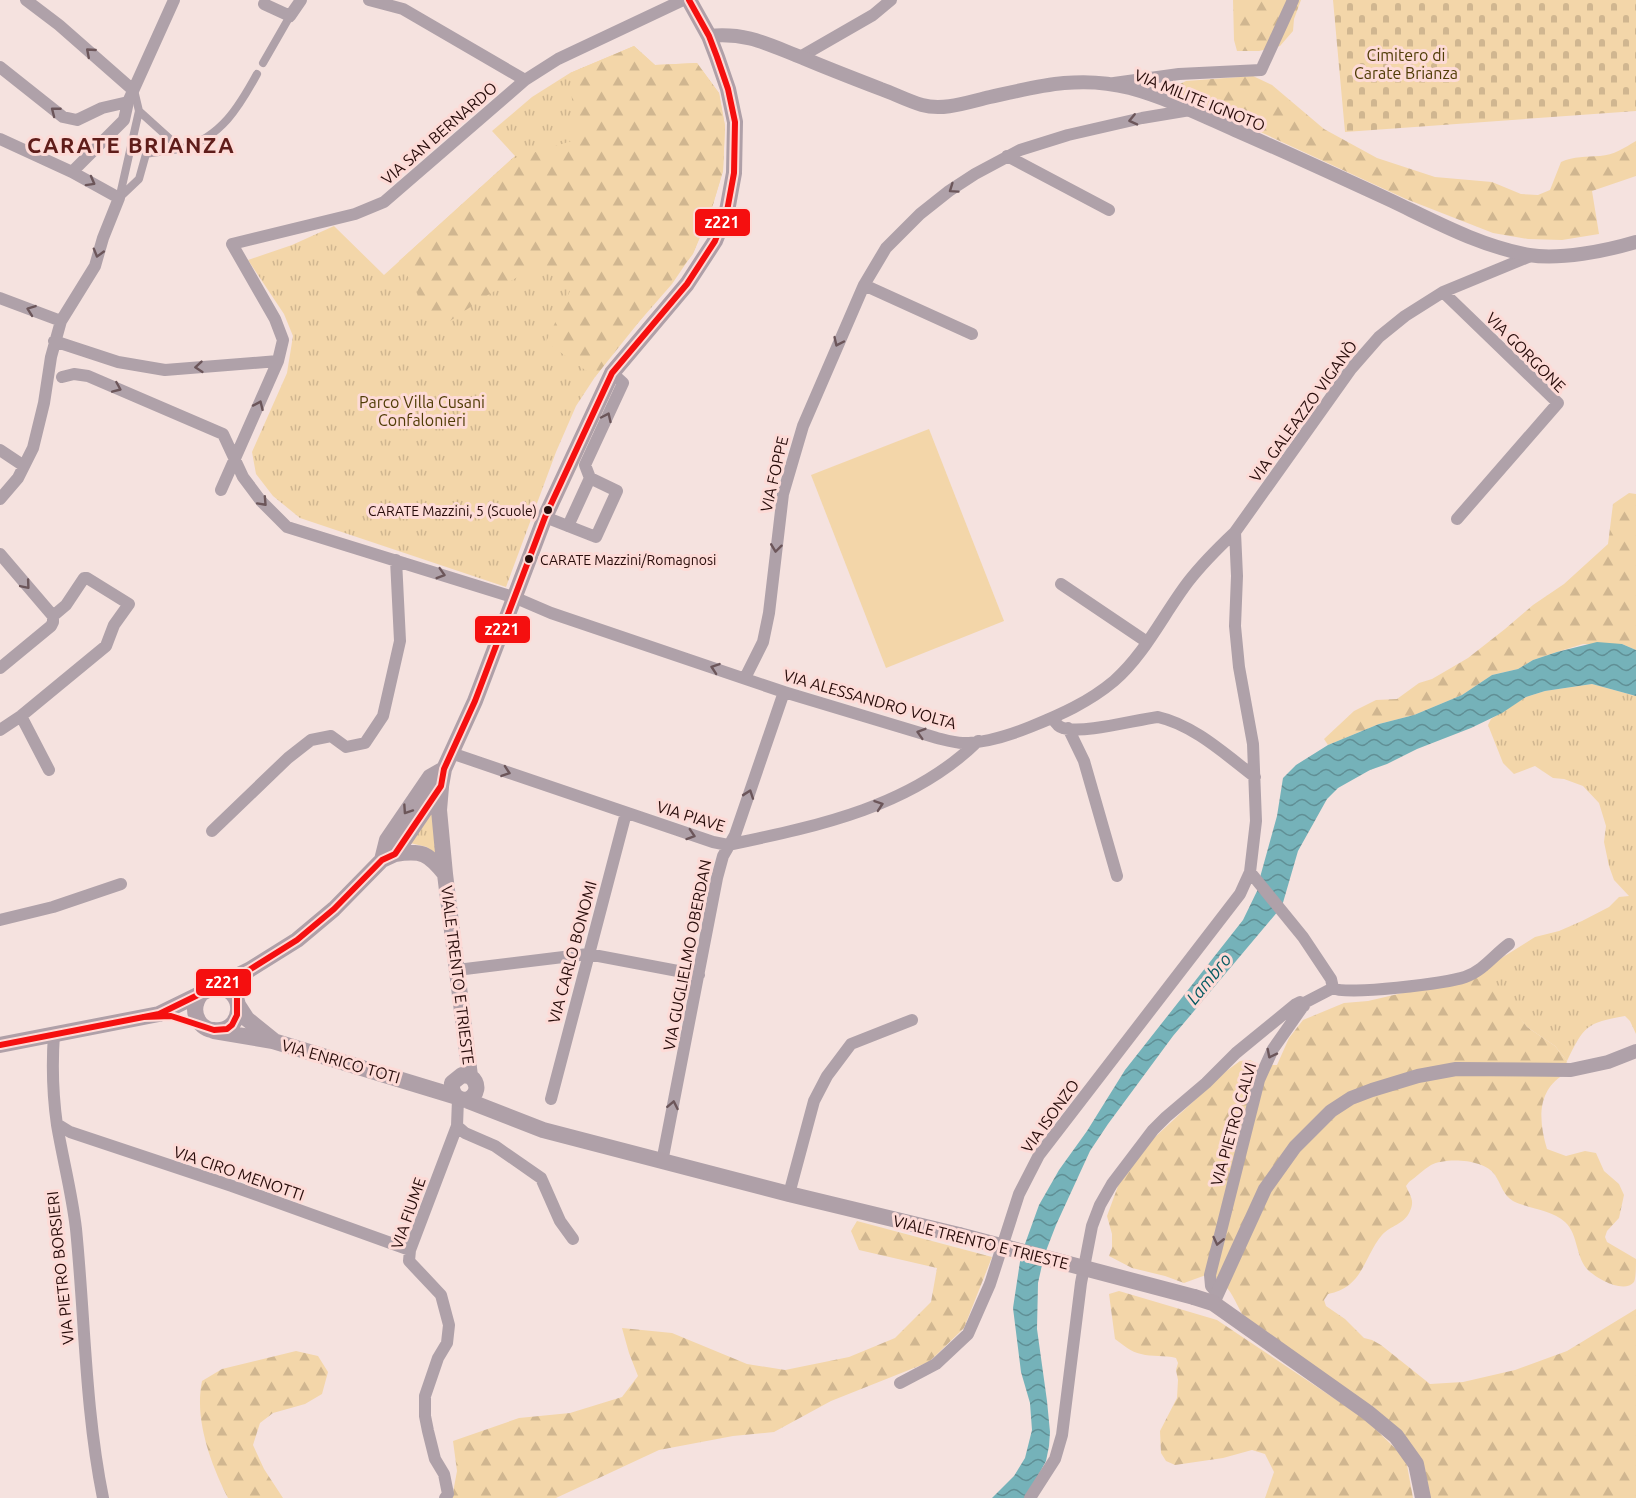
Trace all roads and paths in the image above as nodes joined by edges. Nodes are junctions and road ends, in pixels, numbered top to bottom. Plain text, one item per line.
1 (26, 0) edge
2 (174, 0) edge
3 (301, 0) edge
4 (369, 0) edge
5 (682, 0) edge
6 (689, 0) edge
7 (891, 0) edge
8 (1293, 0) edge
9 (264, 4) dead end
10 (406, 5) edge
11 (290, 16) junction
12 (709, 36) junction
13 (800, 57) junction
14 (263, 63) dead end
15 (0, 67) edge
16 (257, 74) dead end
17 (525, 80) junction
18 (1112, 84) junction
19 (134, 90) junction
20 (128, 102) junction
21 (1190, 110) junction
22 (139, 111) junction
23 (0, 139) edge
24 (170, 139) dead end
25 (1007, 156) junction
26 (72, 172) junction
27 (119, 198) junction
28 (1109, 210) dead end
29 (1636, 242) edge
30 (1534, 255) junction
31 (864, 285) junction
32 (1443, 292) junction
33 (0, 298) edge
34 (61, 321) junction
35 (972, 334) dead end
36 (54, 341) junction
37 (51, 357) junction
38 (278, 361) junction
39 (612, 373) junction
40 (62, 377) junction
41 (44, 403) junction
42 (0, 450) edge
43 (235, 458) junction
44 (24, 466) junction
45 (590, 478) junction
46 (221, 490) dead end
47 (0, 499) edge
48 (545, 517) junction
49 (1457, 519) dead end
50 (568, 526) junction
51 (1234, 532) junction
52 (0, 554) edge
53 (396, 560) junction
54 (1061, 584) dead end
55 (516, 597) junction
56 (53, 616) junction
57 (1147, 642) junction
58 (0, 668) edge
59 (745, 678) junction
60 (784, 692) junction
61 (21, 716) junction
62 (1053, 718) junction
63 (1068, 728) junction
64 (0, 730) edge
65 (978, 741) junction
66 (451, 753) junction
67 (444, 769) junction
68 (49, 770) dead end
69 (1255, 777) junction
70 (441, 786) junction
71 (626, 813) junction
72 (212, 831) dead end
73 (728, 845) junction
74 (388, 857) junction
75 (445, 874) junction
76 (1117, 876) dead end
77 (1254, 877) junction
78 (121, 884) dead end
79 (0, 920) edge
80 (1509, 944) dead end
81 (588, 954) junction
82 (249, 970) junction
83 (457, 970) junction
84 (699, 975) junction
85 (1333, 988) junction
86 (207, 991) junction
87 (237, 1002) junction
88 (1304, 1006) junction
89 (159, 1014) junction
90 (912, 1020) dead end
91 (208, 1028) junction
92 (54, 1034) junction
93 (273, 1041) junction
94 (0, 1045) edge
95 (1636, 1052) edge
96 (462, 1087) junction
97 (551, 1100) dead end
98 (507, 1116) joint
99 (57, 1124) junction
100 (457, 1126) junction
101 (662, 1162) junction
102 (789, 1194) junction
103 (573, 1239) dead end
104 (410, 1250) junction
105 (1215, 1298) junction
106 (900, 1383) dead end
107 (104, 1498) edge
108 (445, 1498) edge
109 (1030, 1498) edge
110 (1423, 1498) edge

19 -> 1 street
2 - 19 street
3 - 11 street
4 - 10 street
5 - 17 street, VIA SAN BERNARDO
6 - 12 main road, VIALE TRENTO E TRIESTE
7 - 13 street
8 - 18 street
9 - 11 street
10 - 17 street
11 - 14 street
12 - 13 street, VIA MILITE IGNOTO
12 - 39 main road, VIALE TRENTO E TRIESTE
13 - 18 street, VIA MILITE IGNOTO
20 -> 15 street
16 - 27 street
17 - 38 street, VIA SAN BERNARDO
18 - 21 street, VIA MILITE IGNOTO
19 - 20 street
19 - 22 street
20 - 26 street
21 -> 25 street, VIA FOPPE
21 - 30 street, VIA MILITE IGNOTO
22 - 24 street
22 - 27 street
23 - 26 street
25 - 28 street
25 -> 31 street, VIA FOPPE
26 -> 27 street
27 -> 34 street
29 - 30 street, VIA MILITE IGNOTO
30 - 32 street, VIA GALEAZZO VIGANÒ
31 - 35 street
31 -> 59 street, VIA FOPPE
32 - 49 street, VIA GORGONE
32 - 51 street, VIA GALEAZZO VIGANÒ
34 -> 33 street
34 - 36 street
36 - 37 street
38 -> 36 street
37 - 40 street
37 - 41 street
43 -> 38 street
45 -> 39 street
39 - 48 main road, VIALE TRENTO E TRIESTE
40 - 41 street
40 -> 43 street, VIA ALESSANDRO VOLTA
41 - 44 street
42 - 44 street
43 - 46 street
43 -> 53 street, VIA ALESSANDRO VOLTA
44 - 47 street
45 - 50 street
45 - 50 street
48 - 50 street
48 - 55 main road, VIALE TRENTO E TRIESTE
51 - 57 street, VIA ALESSANDRO VOLTA
51 - 69 street
52 -> 56 street
53 -> 55 street, VIA ALESSANDRO VOLTA
53 - 72 street
54 - 57 street
59 -> 55 street, VIA ALESSANDRO VOLTA
55 - 66 main road, VIALE TRENTO E TRIESTE
56 - 58 street
56 - 61 street
57 - 62 street, VIA ALESSANDRO VOLTA
59 - 60 street, VIA ALESSANDRO VOLTA
65 -> 60 street, VIA ALESSANDRO VOLTA
73 -> 60 street, VIA GUGLIELMO OBERDAN
61 - 64 street
61 - 68 street
62 - 63 street
62 - 65 street, VIA ALESSANDRO VOLTA
63 - 69 street
63 - 76 street
73 -> 65 street, VIA PIAVE
66 - 67 main road, VIALE TRENTO E TRIESTE
66 -> 71 street, VIA PIAVE
67 - 70 main road, VIALE TRENTO E TRIESTE
67 -> 74 main road, VIALE TRENTO E TRIESTE
69 - 77 street
70 - 74 main road, VIALE TRENTO E TRIESTE
70 - 75 main road, VIALE TRENTO E TRIESTE
71 -> 73 street, VIA PIAVE
71 - 81 street, VIA CARLO BONOMI
73 - 84 street, VIA GUGLIELMO OBERDAN
74 - 75 main road, VIALE TRENTO E TRIESTE
74 - 82 main road
75 - 83 main road, VIALE TRENTO E TRIESTE
77 - 85 street
77 - 106 street, VIA ISONZO
78 - 79 street
80 - 85 street
81 - 83 street
81 - 84 street
81 - 97 street, VIA CARLO BONOMI
82 - 86 main road
82 - 87 main road
83 - 96 main road, VIALE TRENTO E TRIESTE
101 -> 84 street, VIA GUGLIELMO OBERDAN
85 - 88 street, VIA PIETRO CALVI
86 - 87 main road
86 - 89 main road
86 - 91 main road
87 - 91 main road
87 - 93 main road, VIA ENRICO TOTI
88 -> 105 street, VIA PIETRO CALVI
88 - 109 street
89 - 91 main road, VIA ENRICO TOTI
89 - 92 main road
90 - 102 street
91 - 93 main road, VIA ENRICO TOTI
92 - 94 main road
92 - 99 street, VIA PIETRO BORSIERI
93 - 96 main road, VIA ENRICO TOTI
95 - 105 street
96 - 98 main road, VIA ENRICO TOTI
96 - 100 street, VIA FIUME
98 - 101 main road, VIALE TRENTO E TRIESTE
99 - 104 street, VIA CIRO MENOTTI
99 - 107 street, VIA PIETRO BORSIERI
100 - 103 street
100 - 104 street, VIA FIUME
101 - 102 main road, VIALE TRENTO E TRIESTE
102 - 105 main road, VIALE TRENTO E TRIESTE, bridge
104 - 108 street, VIA FIUME
105 - 110 main road, VIALE TRENTO E TRIESTE

